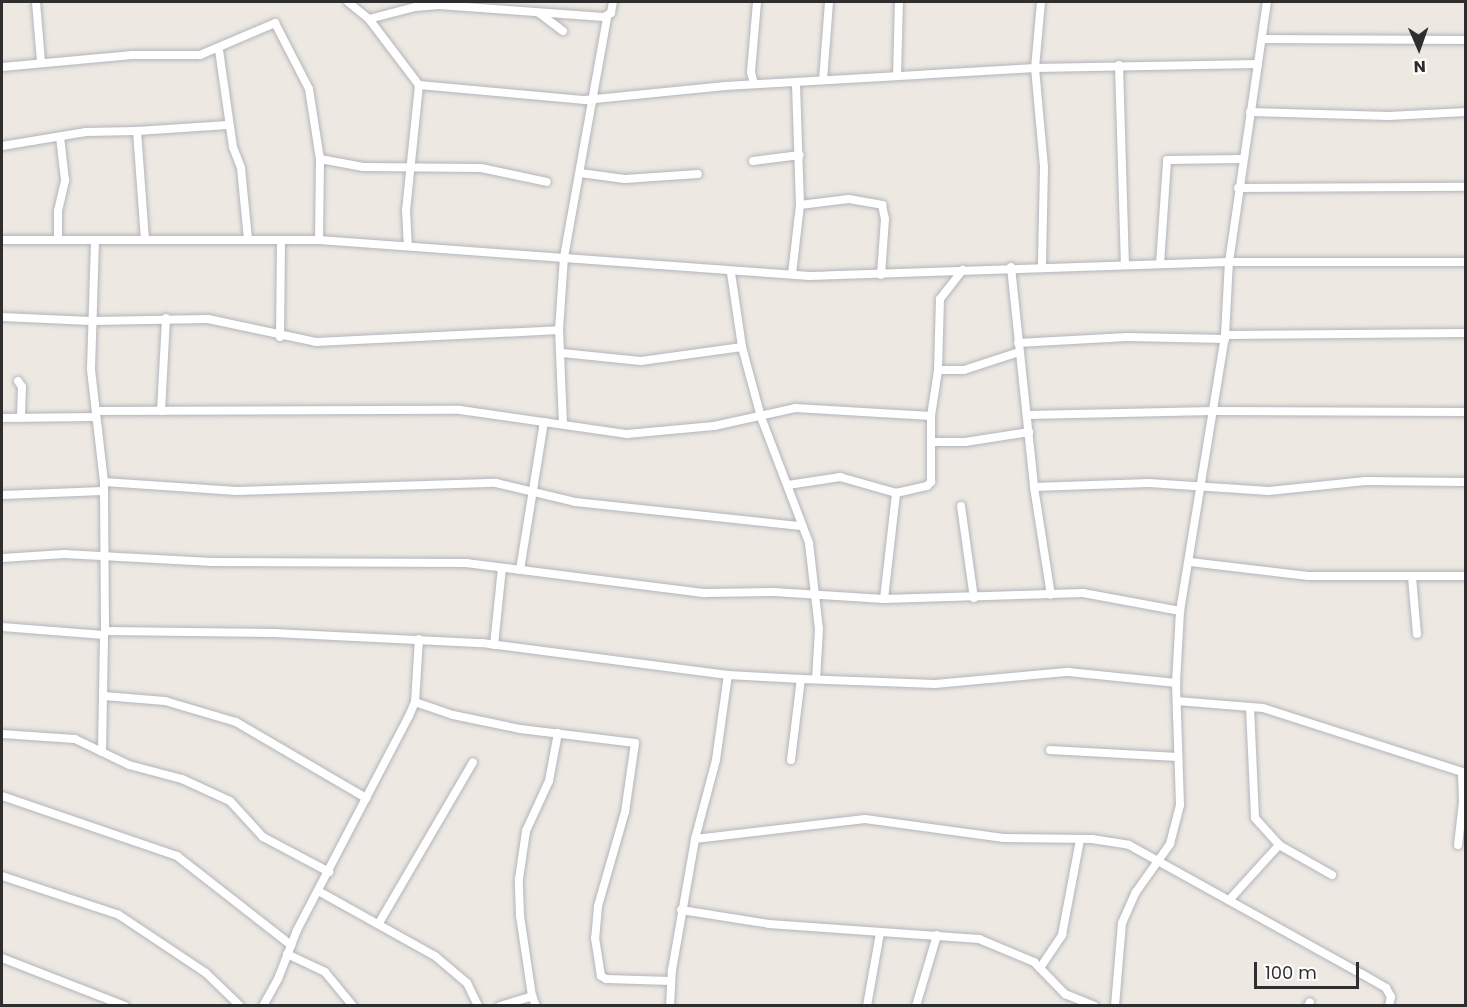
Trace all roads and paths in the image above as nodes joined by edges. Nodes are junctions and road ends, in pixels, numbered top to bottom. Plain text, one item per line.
1 (36, 2) edge
2 (348, 2) edge
3 (613, 2) edge
4 (757, 2) edge
5 (829, 2) edge
6 (899, 2) edge
7 (1041, 2) edge
8 (1267, 2) edge
9 (439, 3) edge
10 (539, 12) junction
11 (607, 17) junction
12 (369, 19) junction
13 (563, 31) dead end
14 (1262, 39) junction
15 (1466, 40) edge
16 (219, 50) junction
17 (41, 62) junction
18 (1258, 64) junction
19 (1119, 65) junction
20 (2, 67) edge
21 (1035, 68) junction
22 (897, 76) junction
23 (823, 80) junction
24 (796, 83) junction
25 (754, 84) junction
26 (419, 85) junction
27 (592, 99) junction
28 (1250, 112) junction
29 (1466, 112) edge
30 (228, 125) junction
31 (137, 131) junction
32 (60, 137) junction
33 (2, 146) edge
34 (800, 155) junction
35 (320, 159) junction
36 (1242, 159) junction
37 (753, 161) dead end
38 (411, 169) junction
39 (580, 173) junction
40 (698, 174) dead end
41 (547, 182) dead end
42 (1466, 187) edge
43 (1238, 188) junction
44 (800, 205) junction
45 (248, 239) junction
46 (2, 240) edge
47 (58, 240) junction
48 (145, 240) junction
49 (319, 240) junction
50 (95, 242) junction
51 (281, 242) junction
52 (408, 246) junction
53 (564, 257) junction
54 (1229, 262) junction
55 (1466, 262) edge
56 (1125, 264) junction
57 (1160, 264) junction
58 (1042, 266) junction
59 (1011, 267) junction
60 (963, 270) junction
61 (731, 273) junction
62 (792, 274) junction
63 (881, 275) junction
64 (2, 317) edge
65 (166, 318) junction
66 (91, 321) junction
67 (560, 330) junction
68 (1466, 333) edge
69 (280, 337) junction
70 (1225, 337) junction
71 (742, 347) junction
72 (1019, 347) junction
73 (562, 353) junction
74 (938, 370) junction
75 (18, 381) dead end
76 (161, 411) junction
77 (1214, 411) junction
78 (1466, 412) edge
79 (96, 414) junction
80 (1027, 415) junction
81 (931, 416) junction
82 (762, 417) junction
83 (2, 418) edge
84 (21, 418) junction
85 (544, 422) junction
86 (563, 424) junction
87 (1029, 432) junction
88 (932, 442) junction
89 (1466, 482) edge
90 (788, 485) junction
91 (1202, 486) junction
92 (104, 487) junction
93 (1034, 487) junction
94 (536, 493) junction
95 (896, 493) junction
96 (2, 495) edge
97 (961, 506) dead end
98 (801, 526) junction
99 (106, 557) junction
100 (2, 558) edge
101 (1190, 562) junction
102 (502, 568) junction
103 (520, 570) junction
104 (1466, 576) edge
105 (1412, 577) junction
106 (816, 594) junction
107 (1051, 595) junction
108 (974, 598) junction
109 (884, 599) junction
110 (1180, 611) junction
111 (2, 627) edge
112 (104, 633) junction
113 (1417, 634) dead end
114 (419, 639) junction
115 (494, 645) junction
116 (728, 675) junction
117 (801, 678) junction
118 (816, 679) junction
119 (1176, 683) junction
120 (104, 696) junction
121 (1177, 701) junction
122 (415, 702) junction
123 (1250, 707) junction
124 (2, 734) edge
125 (558, 734) junction
126 (1050, 750) dead end
127 (102, 752) junction
128 (1178, 757) junction
129 (791, 760) dead end
130 (473, 762) dead end
131 (1464, 772) edge
132 (2, 796) edge
133 (366, 798) junction
134 (695, 839) junction
135 (1080, 840) junction
136 (1279, 845) junction
137 (1458, 845) dead end
138 (1161, 861) junction
139 (329, 872) junction
140 (1332, 875) dead end
141 (2, 876) edge
142 (320, 892) junction
143 (1231, 898) junction
144 (681, 910) junction
145 (379, 923) junction
146 (880, 933) junction
147 (937, 935) junction
148 (291, 945) junction
149 (287, 954) junction
150 (2, 958) edge
151 (1040, 968) junction
152 (671, 981) junction
153 (532, 996) junction
154 (125, 1005) edge
155 (240, 1005) edge
156 (262, 1005) edge
157 (353, 1005) edge
158 (478, 1005) edge
159 (500, 1005) edge
160 (536, 1005) edge
161 (670, 1005) edge
162 (867, 1005) edge
163 (916, 1005) edge
164 (1095, 1005) edge
165 (1115, 1005) edge
166 (1389, 1005) edge

1 - 17 street
2 - 12 street
3 - 11 street
4 - 25 street
5 - 23 street
6 - 22 street
7 - 21 street
8 - 14 street
9 - 10 street
9 - 12 street
10 - 11 street
10 - 13 street
11 - 27 street
12 - 26 street
14 - 15 street
14 - 18 street
16 - 17 street
16 - 30 street
16 - 35 street
17 - 20 street
18 - 19 street
18 - 28 street
19 - 21 street
19 - 56 street
21 - 22 street
21 - 58 street
22 - 23 street
23 - 24 street
24 - 25 street
24 - 34 street
25 - 27 street
26 - 27 street
26 - 38 street
27 - 39 street
28 - 29 street
28 - 36 street
30 - 31 street
30 - 45 street
31 - 32 street
31 - 48 street
32 - 33 street
32 - 47 street
34 - 37 street
34 - 44 street
35 - 38 street
35 - 49 street
36 - 43 street
36 - 57 street
38 - 41 street
38 - 52 street
39 - 40 street
39 - 53 street
42 - 43 street
43 - 54 street
44 - 62 street
44 - 63 street
45 - 48 street
45 - 51 street
46 - 47 street
47 - 50 street
48 - 50 street
49 - 51 street
49 - 52 street
50 - 66 street
51 - 69 street
52 - 53 street
53 - 61 street
53 - 67 street
54 - 55 street
54 - 57 street
54 - 70 street
56 - 57 street
56 - 58 street
58 - 59 street
59 - 60 street
59 - 72 street
60 - 63 street
60 - 74 street
61 - 62 street
61 - 71 street
62 - 63 street
64 - 66 street
65 - 66 street
65 - 69 street
65 - 76 street
66 - 79 street
67 - 69 street
67 - 73 street
68 - 70 street
70 - 72 street
70 - 77 street
71 - 73 street
71 - 82 street
72 - 74 street
72 - 80 street
73 - 86 street
74 - 81 street
75 - 84 street
76 - 79 street
76 - 85 street
77 - 78 street
77 - 80 street
77 - 91 street
79 - 84 street
79 - 92 street
80 - 87 street
81 - 82 street
81 - 88 street
82 - 86 street
82 - 90 street
83 - 84 street
85 - 86 street
85 - 94 street
87 - 88 street
87 - 93 street
88 - 95 street
89 - 91 street
90 - 95 street
90 - 98 street
91 - 93 street
91 - 101 street
92 - 94 street
92 - 96 street
92 - 99 street
93 - 107 street
94 - 98 street
94 - 103 street
95 - 109 street
97 - 108 street
98 - 106 street
99 - 100 street
99 - 102 street
99 - 112 street
101 - 105 street
101 - 110 street
102 - 103 street
102 - 115 street
103 - 106 street
104 - 105 street
105 - 113 street
106 - 109 street
106 - 118 street
107 - 108 street
107 - 110 street
108 - 109 street
110 - 119 street
111 - 112 street
112 - 114 street
112 - 120 street
114 - 115 street
114 - 122 street
115 - 116 street
116 - 117 street
116 - 134 street
117 - 118 street
117 - 129 street
118 - 119 street
119 - 121 street
120 - 127 street
120 - 133 street
121 - 123 street
121 - 128 street
122 - 125 street
122 - 133 street
123 - 131 street
123 - 136 street
124 - 127 street
125 - 152 street
125 - 153 street
126 - 128 street
127 - 139 street
128 - 138 street
130 - 145 street
131 - 137 street
132 - 148 street
133 - 139 street
134 - 135 street
134 - 144 street
135 - 138 street
135 - 151 street
136 - 140 street
136 - 143 street
138 - 143 street
138 - 165 street
139 - 142 street
141 - 155 street
142 - 145 street
142 - 148 street
143 - 166 street
144 - 146 street
144 - 152 street
145 - 158 street
146 - 147 street
146 - 162 street
147 - 151 street
147 - 163 street
148 - 149 street
149 - 156 street
149 - 157 street
150 - 154 street
151 - 164 street
152 - 161 street
153 - 159 street
153 - 160 street

